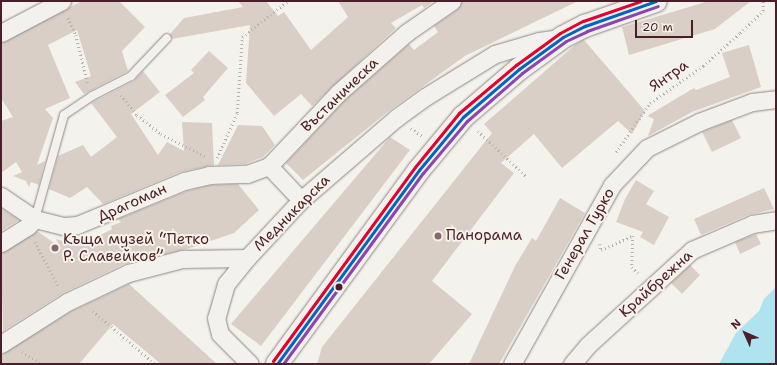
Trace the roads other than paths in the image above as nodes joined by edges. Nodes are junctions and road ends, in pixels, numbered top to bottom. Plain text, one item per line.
1 (61, 1) edge
2 (452, 1) edge
3 (624, 1) edge
4 (656, 1) edge
5 (585, 26) junction
6 (1, 33) edge
7 (563, 37) junction
8 (167, 38) dead end
9 (776, 99) edge
10 (269, 166) junction
11 (1, 196) edge
12 (301, 200) junction
13 (776, 220) edge
14 (31, 223) junction
15 (1, 243) edge
16 (247, 258) junction
17 (2, 341) edge
18 (250, 364) edge
19 (277, 364) edge
20 (512, 364) edge
21 (572, 364) edge

1 - 6 street
2 - 10 street, Въстаническа
3 - 5 street
4 - 5 street
5 - 7 street
7 - 12 street, Медникарска
7 - 19 street
8 - 14 lane
9 - 20 street, Генерал Гурко
10 - 12 street
10 - 14 street, Драгоман
11 - 14 street
12 - 16 street, Медникарска
13 - 21 street, Крайбрежна
14 - 15 street
16 - 17 street, Медникарска
16 - 18 street

